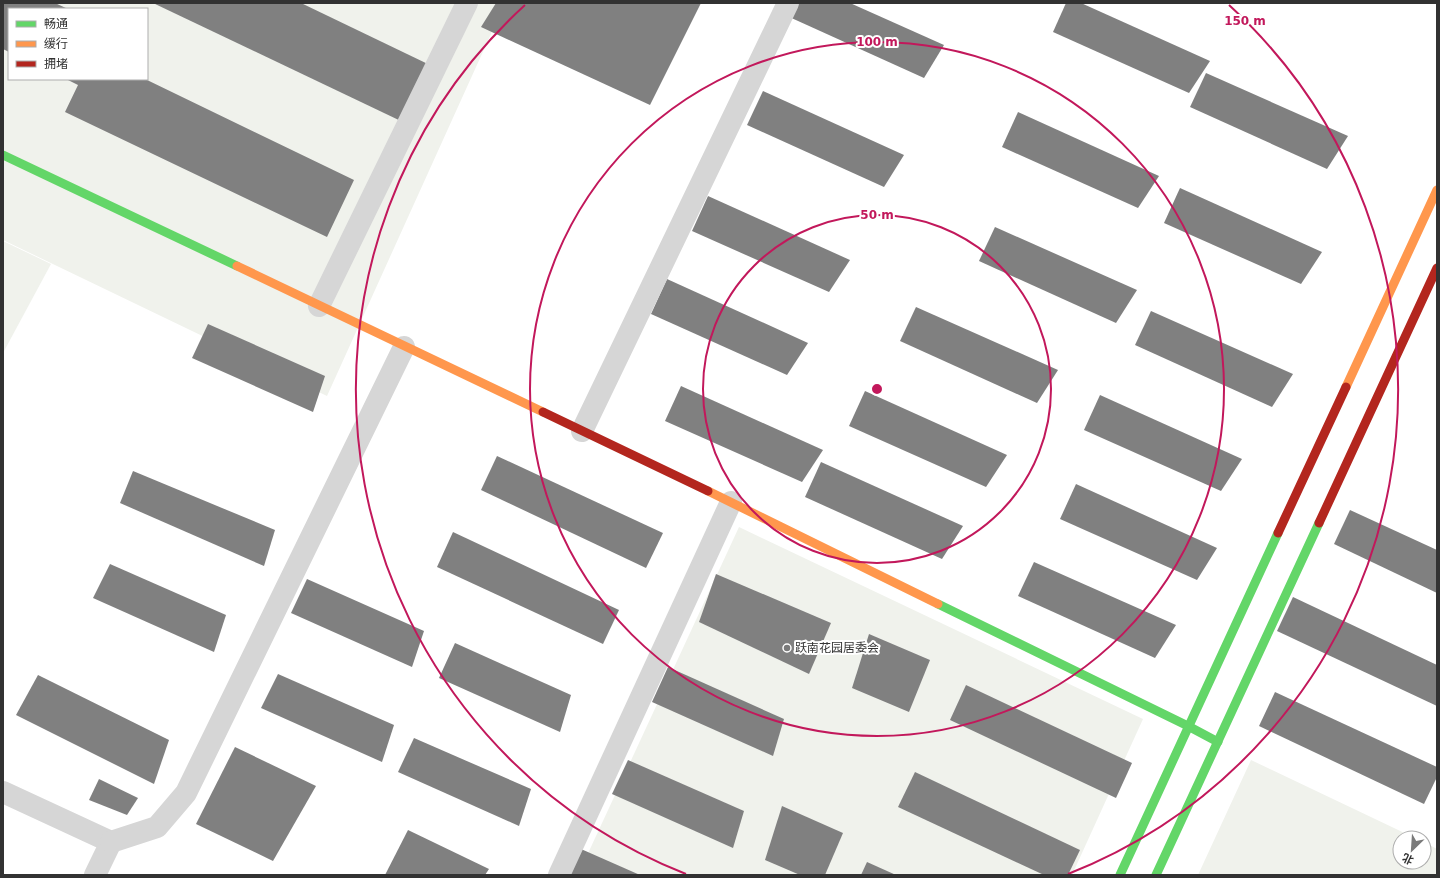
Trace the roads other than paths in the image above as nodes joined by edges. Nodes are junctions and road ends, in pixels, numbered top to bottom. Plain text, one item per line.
1 (467, 3) edge
2 (788, 3) edge
3 (3, 155) edge
4 (1437, 190) edge
5 (1437, 268) edge
6 (319, 306) junction
7 (404, 347) junction
8 (582, 431) junction
9 (731, 502) junction
10 (1188, 726) junction
11 (1218, 742) junction
12 (3, 792) edge
13 (111, 842) junction
14 (95, 875) edge
15 (559, 875) edge
16 (1120, 875) edge
17 (1156, 875) edge

1 - 6 street
2 - 8 street
3 - 6 street
4 - 10 street
5 - 11 street
6 - 7 street
7 - 8 street
7 - 13 street
8 - 9 street
9 - 10 street
9 - 15 street
10 - 11 street
10 - 16 street
11 - 17 street
12 - 13 street
13 - 14 street

